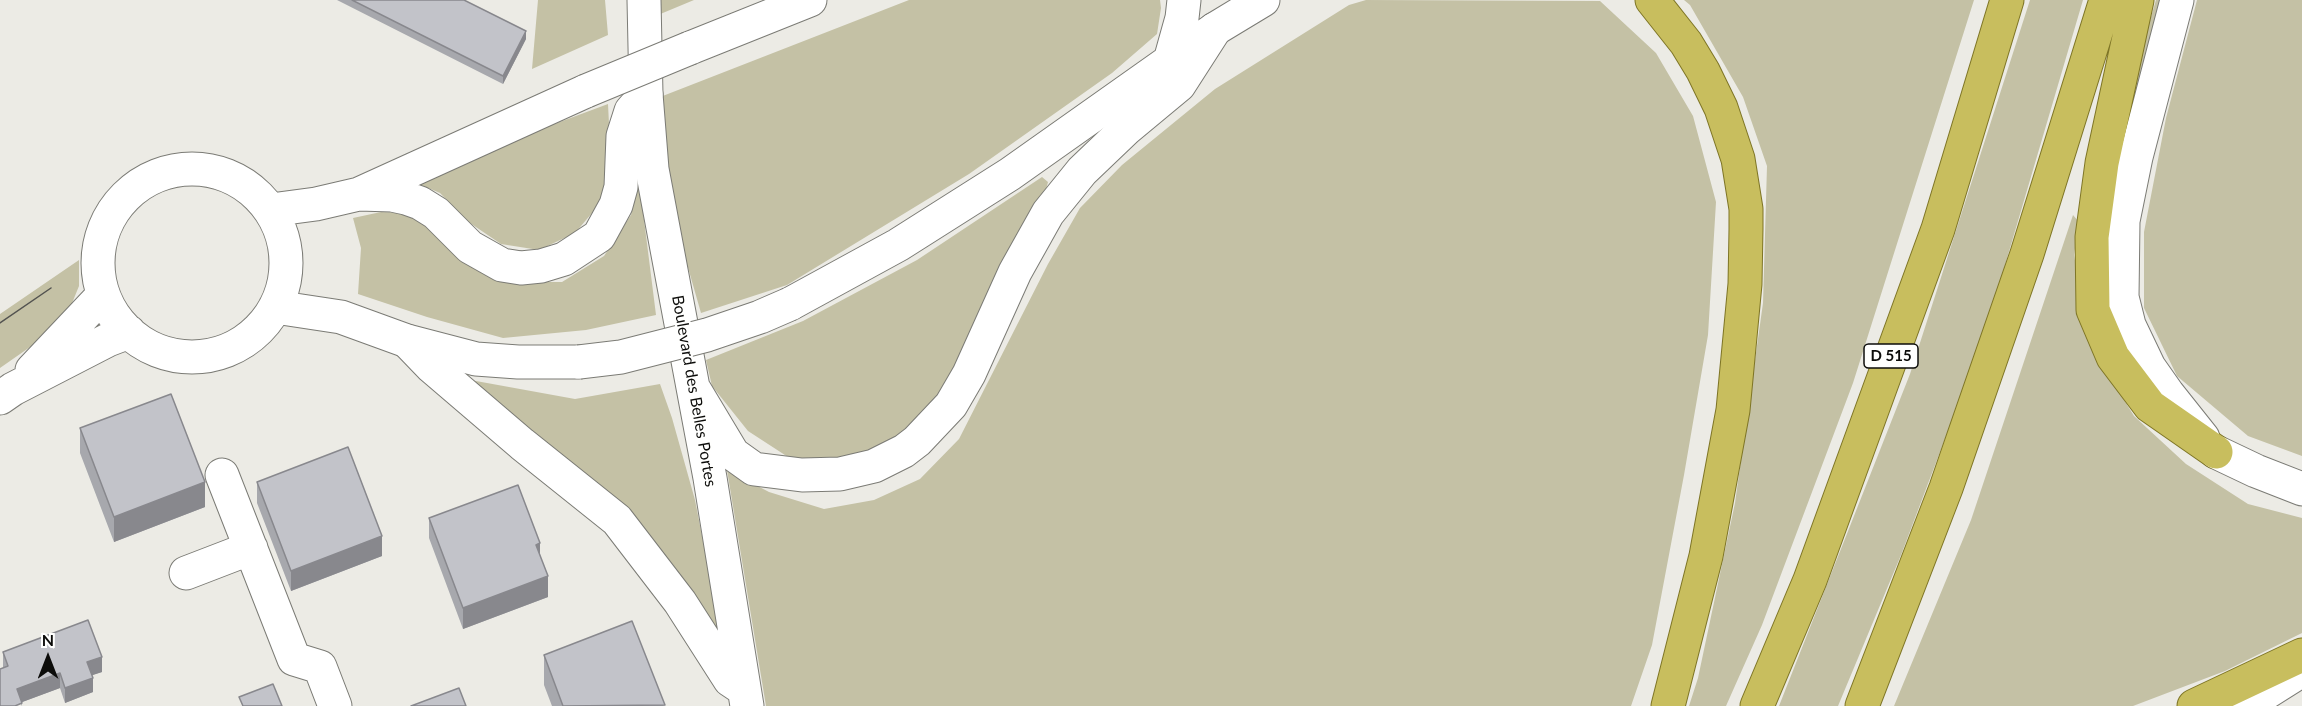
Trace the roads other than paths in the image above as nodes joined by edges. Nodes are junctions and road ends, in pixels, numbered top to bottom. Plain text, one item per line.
1 (644, 0) edge
2 (810, 0) edge
3 (1184, 0) edge
4 (1263, 0) edge
5 (1652, 0) edge
6 (2007, 0) edge
7 (2106, 0) edge
8 (2137, 0) edge
9 (2177, 0) edge
10 (1215, 29) junction
11 (1170, 60) junction
12 (646, 94) junction
13 (359, 194) junction
14 (271, 210) junction
15 (104, 295) junction
16 (275, 308) junction
17 (129, 332) junction
18 (407, 341) junction
19 (694, 389) junction
20 (7, 394) edge
21 (2216, 452) junction
22 (222, 475) dead end
23 (2302, 489) edge
24 (251, 548) junction
25 (186, 573) dead end
26 (2302, 655) edge
27 (2302, 670) edge
28 (744, 697) edge
29 (335, 706) edge
30 (1668, 706) edge
31 (1756, 706) edge
32 (1862, 706) edge
33 (2193, 706) edge
34 (2246, 706) edge

1 - 12 main road, Boulevard des Belles Portes
2 - 13 main road, bridge
3 - 11 main road
4 - 10 main road
5 - 30 highway
6 - 31 highway, D 515
7 - 32 highway
8 - 21 highway
9 - 21 main road
10 - 11 main road
10 - 19 main road
11 - 18 main road, bridge
12 - 13 main road
12 - 19 main road, Boulevard des Belles Portes
13 - 14 main road
14 - 15 main road
14 - 16 main road
15 - 17 main road
15 - 20 main road
16 - 17 main road
16 - 18 main road
17 - 20 main road
18 - 28 main road, Boulevard des Belles Portes
19 - 28 main road, Boulevard des Belles Portes
21 - 23 main road
22 - 24 main road
24 - 25 main road
24 - 29 main road
26 - 33 highway
27 - 34 main road

